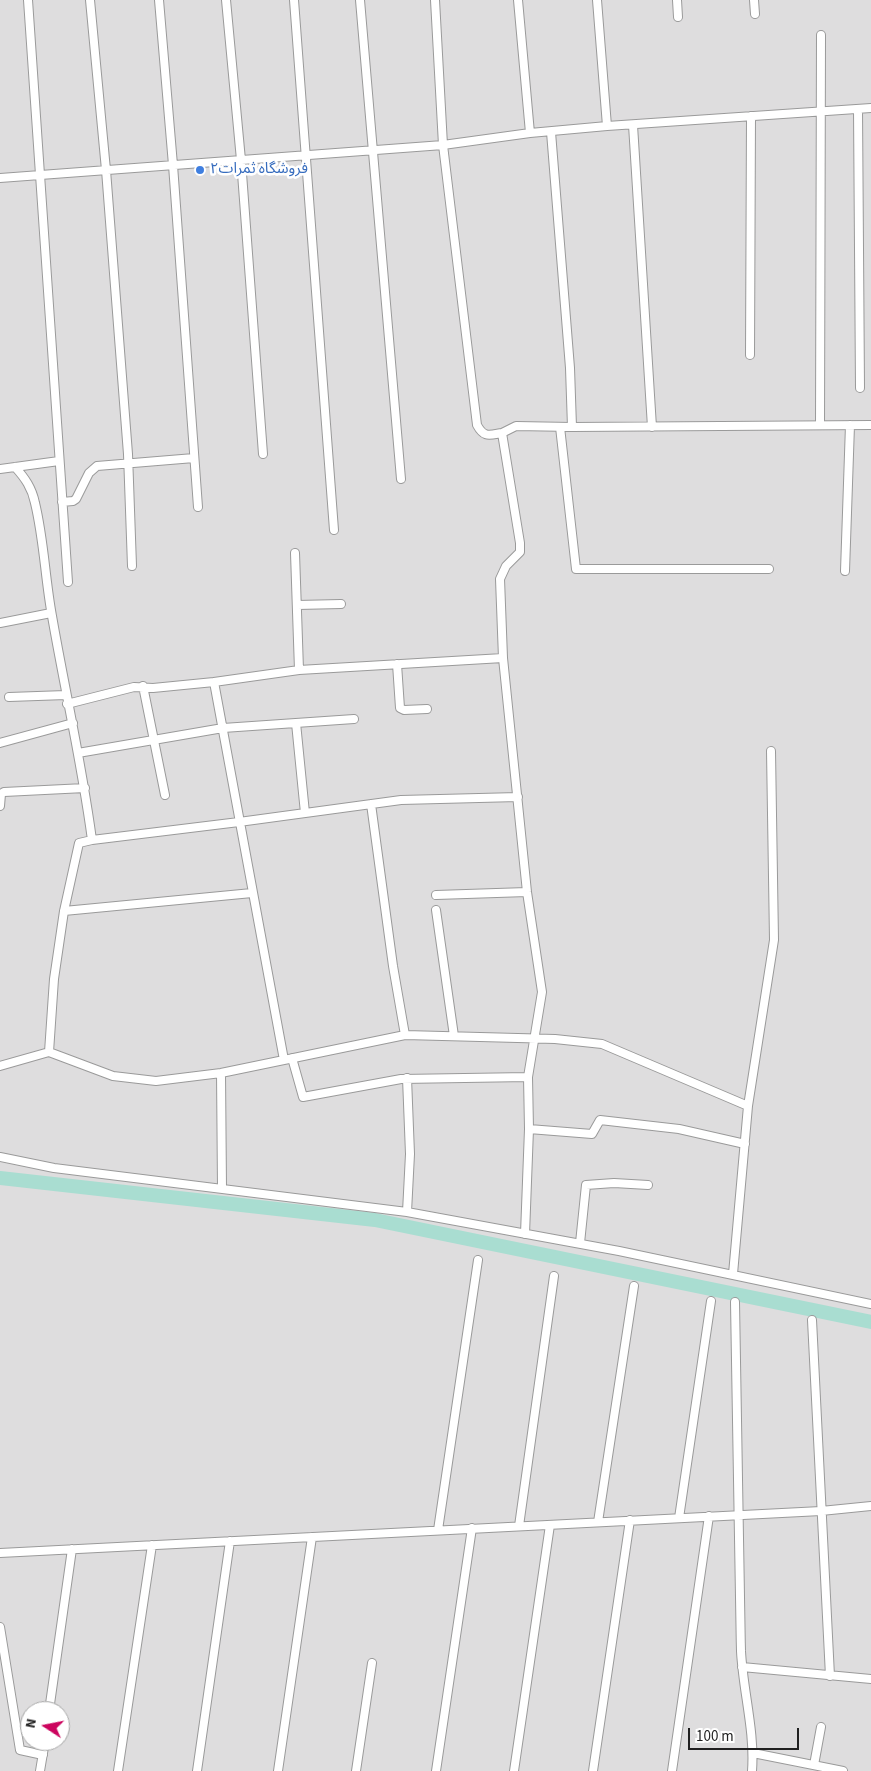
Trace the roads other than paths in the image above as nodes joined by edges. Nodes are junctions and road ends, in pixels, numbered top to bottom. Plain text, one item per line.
1 (28, 0) edge
2 (90, 0) edge
3 (159, 0) edge
4 (226, 0) edge
5 (294, 0) edge
6 (360, 0) edge
7 (435, 0) edge
8 (518, 0) edge
9 (596, 0) edge
10 (677, 0) edge
11 (754, 0) edge
12 (756, 14) dead end
13 (678, 17) dead end
14 (821, 35) dead end
15 (871, 108) edge
16 (858, 109) junction
17 (822, 112) junction
18 (751, 116) junction
19 (633, 125) junction
20 (607, 126) junction
21 (551, 132) junction
22 (530, 133) junction
23 (444, 145) junction
24 (374, 150) junction
25 (307, 155) junction
26 (241, 160) junction
27 (173, 165) junction
28 (106, 170) junction
29 (40, 175) junction
30 (0, 178) edge
31 (750, 355) dead end
32 (860, 388) dead end
33 (871, 424) edge
34 (820, 425) junction
35 (850, 425) junction
36 (652, 426) junction
37 (560, 427) junction
38 (572, 427) junction
39 (502, 433) junction
40 (263, 454) dead end
41 (194, 458) junction
42 (59, 461) junction
43 (128, 462) junction
44 (15, 467) junction
45 (0, 469) edge
46 (401, 479) dead end
47 (62, 502) junction
48 (198, 507) dead end
49 (334, 530) dead end
50 (295, 553) dead end
51 (132, 566) dead end
52 (769, 569) dead end
53 (845, 571) dead end
54 (68, 582) dead end
55 (341, 604) dead end
56 (297, 605) junction
57 (51, 614) junction
58 (0, 623) edge
59 (503, 658) junction
60 (397, 664) junction
61 (298, 670) junction
62 (214, 682) junction
63 (143, 686) junction
64 (66, 695) junction
65 (9, 697) dead end
66 (67, 704) junction
67 (427, 709) dead end
68 (354, 719) dead end
69 (72, 723) junction
70 (296, 724) junction
71 (223, 728) junction
72 (154, 739) junction
73 (0, 744) edge
74 (771, 751) dead end
75 (78, 753) junction
76 (85, 788) junction
77 (165, 795) dead end
78 (518, 797) junction
79 (371, 804) junction
80 (0, 806) edge
81 (305, 813) junction
82 (239, 822) junction
83 (92, 840) junction
84 (252, 892) junction
85 (527, 892) junction
86 (436, 895) dead end
87 (64, 910) junction
88 (436, 910) dead end
89 (405, 1034) junction
90 (454, 1036) junction
91 (534, 1039) junction
92 (49, 1052) junction
93 (292, 1058) junction
94 (284, 1060) junction
95 (0, 1066) edge
96 (221, 1073) junction
97 (528, 1077) junction
98 (407, 1078) junction
99 (748, 1106) junction
100 (529, 1129) junction
101 (745, 1144) junction
102 (0, 1157) edge
103 (648, 1185) dead end
104 (222, 1188) junction
105 (408, 1212) junction
106 (525, 1234) junction
107 (580, 1243) junction
108 (478, 1260) dead end
109 (733, 1274) junction
110 (554, 1276) dead end
111 (634, 1286) dead end
112 (711, 1300) dead end
113 (735, 1302) dead end
114 (871, 1304) edge
115 (812, 1320) dead end
116 (871, 1506) edge
117 (821, 1511) junction
118 (737, 1515) junction
119 (709, 1516) junction
120 (678, 1518) junction
121 (630, 1520) junction
122 (598, 1522) junction
123 (550, 1524) junction
124 (519, 1526) junction
125 (472, 1528) junction
126 (438, 1530) junction
127 (312, 1537) junction
128 (230, 1541) junction
129 (152, 1545) junction
130 (72, 1549) junction
131 (0, 1553) edge
132 (0, 1627) edge
133 (372, 1663) dead end
134 (742, 1667) junction
135 (830, 1676) junction
136 (871, 1679) edge
137 (50, 1701) edge
138 (821, 1727) dead end
139 (43, 1751) edge
140 (754, 1752) junction
141 (43, 1754) junction
142 (814, 1765) junction
143 (40, 1771) edge
144 (118, 1771) edge
145 (197, 1771) edge
146 (278, 1771) edge
147 (356, 1771) edge
148 (436, 1771) edge
149 (514, 1771) edge
150 (594, 1771) edge
151 (672, 1771) edge
152 (752, 1771) edge
153 (843, 1771) edge

1 - 29 street
2 - 28 street
3 - 27 street
4 - 26 street
5 - 25 street
6 - 24 street
7 - 23 street
8 - 22 street
9 - 20 street
10 - 13 street
11 - 12 street
14 - 17 street
15 - 16 street
16 - 17 street
16 - 32 street
17 - 18 street
17 - 34 street
18 - 19 street
18 - 31 street
19 - 20 street
19 - 36 street
20 - 21 street
21 - 22 street
21 - 38 street
22 - 23 street
23 - 24 street
23 - 39 street
24 - 25 street
24 - 46 street
25 - 26 street
25 - 49 street
26 - 27 street
26 - 40 street
27 - 28 street
27 - 41 street
28 - 29 street
28 - 43 street
29 - 30 street
29 - 42 street
33 - 35 street
34 - 35 street
34 - 36 street
35 - 53 street
36 - 38 street
37 - 38 street
37 - 39 street
37 - 52 street
39 - 59 street
41 - 43 street
41 - 48 street
42 - 44 street
42 - 47 street
43 - 47 street
43 - 51 street
44 - 45 street
44 - 57 street
47 - 54 street
50 - 56 street
55 - 56 street
56 - 61 street
57 - 58 street
57 - 64 street
59 - 60 street
59 - 78 street
60 - 61 street
60 - 67 street
61 - 62 street
62 - 63 street
62 - 71 street
63 - 66 street
63 - 72 street
64 - 65 street
64 - 66 street
66 - 69 street
68 - 70 street
69 - 73 street
69 - 75 street
70 - 71 street
70 - 81 street
71 - 72 street
71 - 82 street
72 - 75 street
72 - 77 street
74 - 99 street
75 - 76 street
76 - 80 street
76 - 83 street
78 - 79 street
78 - 85 street
79 - 81 street
79 - 89 street
81 - 82 street
82 - 83 street
82 - 84 street
83 - 87 street
84 - 87 street
84 - 94 street
85 - 86 street
85 - 91 street
87 - 92 street
88 - 90 street
89 - 90 street
89 - 93 street
90 - 91 street
91 - 97 street
91 - 99 street
92 - 95 street
92 - 96 street
93 - 94 street
93 - 98 street
94 - 96 street
96 - 104 street
97 - 98 street
97 - 100 street
98 - 105 street
99 - 101 street
100 - 101 street
100 - 106 street
101 - 109 street
102 - 104 street
103 - 107 street
104 - 105 street
105 - 106 street
106 - 107 street
107 - 109 street
108 - 126 street
109 - 114 street
110 - 124 street
111 - 122 street
112 - 120 street
113 - 118 street
115 - 117 street
116 - 117 street
117 - 118 street
117 - 135 street
118 - 119 street
118 - 134 street
119 - 120 street
119 - 151 street
120 - 121 street
121 - 122 street
121 - 150 street
122 - 123 street
123 - 124 street
123 - 149 street
124 - 125 street
125 - 126 street
125 - 148 street
126 - 127 street
127 - 128 street
127 - 146 street
128 - 129 street
128 - 145 street
129 - 130 street
129 - 144 street
130 - 131 street
130 - 137 street
132 - 141 street
133 - 147 street
134 - 135 street
134 - 140 street
135 - 136 street
138 - 142 street
139 - 141 street
140 - 142 street
140 - 152 street
141 - 143 street
142 - 153 street

